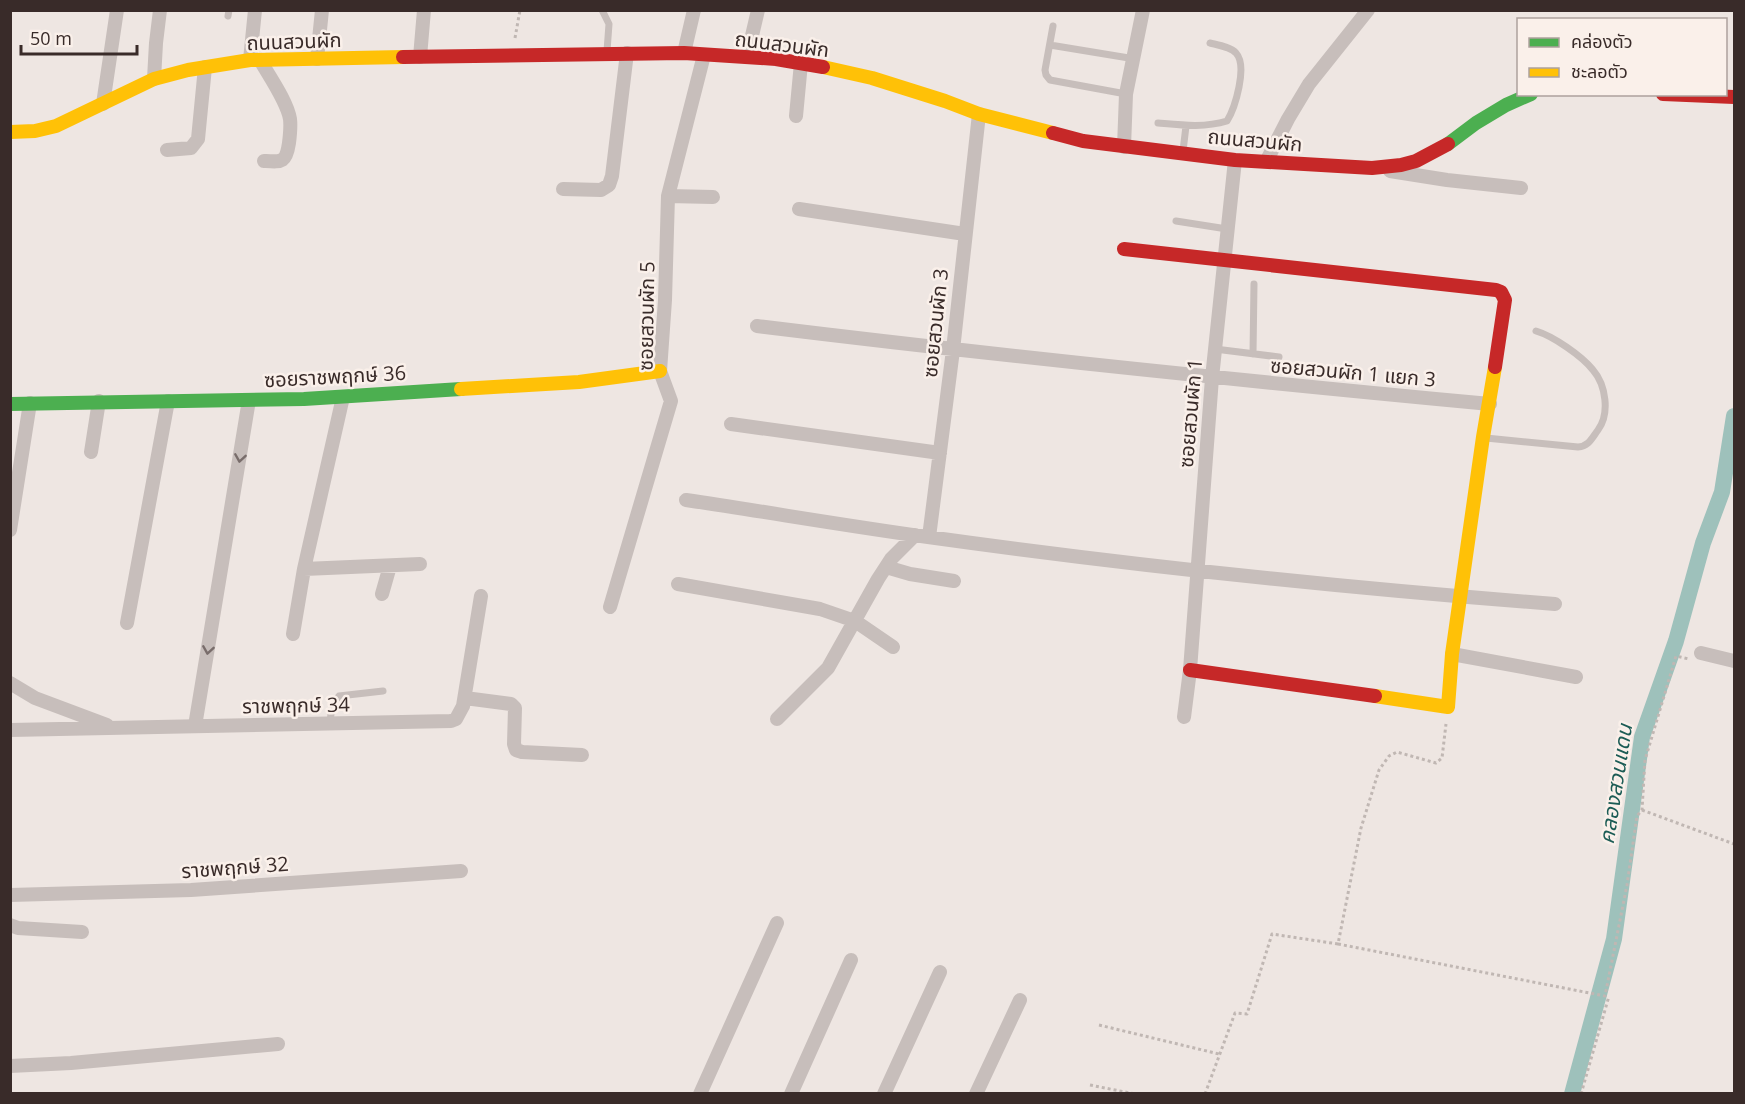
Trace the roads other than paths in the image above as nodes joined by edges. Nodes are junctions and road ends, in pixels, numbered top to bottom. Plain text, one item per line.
1 (117, 10) edge
2 (160, 10) edge
3 (255, 10) edge
4 (322, 10) edge
5 (424, 10) edge
6 (602, 10) edge
7 (694, 10) edge
8 (758, 10) edge
9 (1143, 10) edge
10 (1368, 10) edge
11 (1053, 26) dead end
12 (1210, 43) dead end
13 (1050, 45) junction
14 (606, 53) junction
15 (627, 53) junction
16 (684, 53) junction
17 (704, 55) junction
18 (420, 57) junction
19 (747, 57) junction
20 (317, 59) junction
21 (1135, 59) junction
22 (255, 60) junction
23 (801, 63) junction
24 (205, 67) junction
25 (153, 79) junction
26 (1126, 94) junction
27 (1526, 96) edge
28 (1710, 96) edge
29 (1734, 97) edge
30 (103, 104) junction
31 (979, 114) junction
32 (796, 116) dead end
33 (1158, 123) dead end
34 (1186, 126) junction
35 (10, 132) edge
36 (1124, 147) junction
37 (167, 150) dead end
38 (1182, 153) junction
39 (1235, 160) junction
40 (1267, 160) junction
41 (264, 161) dead end
42 (1372, 168) junction
43 (563, 189) dead end
44 (1521, 189) dead end
45 (668, 196) junction
46 (713, 197) dead end
47 (799, 209) dead end
48 (1176, 221) dead end
49 (1227, 229) junction
50 (965, 234) junction
51 (1124, 249) dead end
52 (1224, 259) junction
53 (1254, 284) dead end
54 (757, 326) dead end
55 (1536, 332) dead end
56 (1215, 349) junction
57 (953, 350) junction
58 (1252, 354) junction
59 (1279, 357) dead end
60 (660, 371) junction
61 (1212, 378) junction
62 (343, 397) junction
63 (249, 400) junction
64 (99, 401) junction
65 (168, 401) junction
66 (30, 403) junction
67 (10, 404) edge
68 (1490, 404) junction
69 (731, 424) dead end
70 (1483, 437) junction
71 (91, 452) dead end
72 (939, 453) junction
73 (686, 500) dead end
74 (10, 530) edge
75 (922, 536) junction
76 (420, 564) dead end
77 (390, 566) junction
78 (886, 567) junction
79 (304, 569) junction
80 (1197, 570) junction
81 (954, 581) dead end
82 (678, 584) dead end
83 (382, 594) dead end
84 (481, 596) dead end
85 (1460, 597) junction
86 (1555, 604) dead end
87 (610, 607) dead end
88 (855, 621) junction
89 (127, 623) dead end
90 (293, 634) dead end
91 (893, 647) dead end
92 (1452, 654) junction
93 (1698, 657) road end
94 (1734, 661) edge
95 (1190, 670) junction
96 (1576, 677) dead end
97 (10, 683) edge
98 (383, 691) dead end
99 (465, 698) junction
100 (1184, 717) dead end
101 (777, 719) dead end
102 (330, 724) junction
103 (195, 726) junction
104 (114, 728) junction
105 (10, 730) edge
106 (582, 755) dead end
107 (461, 872) dead end
108 (10, 895) edge
109 (777, 923) dead end
110 (10, 926) edge
111 (82, 932) dead end
112 (851, 960) dead end
113 (939, 972) dead end
114 (1020, 1000) dead end
115 (279, 1044) dead end
116 (10, 1066) edge
117 (700, 1094) edge
118 (791, 1094) edge
119 (884, 1094) edge
120 (976, 1094) edge

1 - 30 street
2 - 25 street
3 - 22 street
4 - 20 street
5 - 18 street
6 - 14 lane
7 - 16 street
8 - 19 street
9 - 21 street
10 - 40 street
11 - 13 lane
12 - 34 lane
13 - 21 lane
13 - 26 lane
14 - 15 street, ถนนสวนผัก
14 - 18 street, ถนนสวนผัก
15 - 16 street, ถนนสวนผัก
15 - 43 street
16 - 17 street, ถนนสวนผัก
17 - 19 street, ถนนสวนผัก
17 - 45 street, ซอยสวนผัก 5
18 - 20 street, ถนนสวนผัก
19 - 23 street, ถนนสวนผัก
20 - 22 street, ถนนสวนผัก
21 - 26 street
22 - 24 street, ถนนสวนผัก
22 - 41 street
23 - 31 street, ถนนสวนผัก
23 - 32 street
24 - 25 street, ถนนสวนผัก
24 - 37 street
25 - 30 street, ถนนสวนผัก
26 - 36 street
27 - 42 street, ถนนสวนผัก
28 - 29 street
30 - 35 street, ถนนสวนผัก
31 - 36 street, ถนนสวนผัก
31 - 50 street, ซอยสวนผัก 3
33 - 34 lane
34 - 38 lane
36 - 38 street, ถนนสวนผัก
38 - 39 street, ถนนสวนผัก
39 - 40 street, ถนนสวนผัก
39 - 49 street, ซอยสวนผัก 1
40 - 42 street, ถนนสวนผัก
42 - 44 street
45 - 46 street
45 - 60 street, ซอยสวนผัก 5
47 - 50 street
48 - 49 lane
49 - 52 street, ซอยสวนผัก 1
50 - 57 street, ซอยสวนผัก 3
51 - 52 street
52 - 56 street, ซอยสวนผัก 1
52 - 68 street
53 - 58 lane
54 - 57 street, ซอยสวนผัก 1 แยก 3
55 - 70 lane
56 - 58 lane
56 - 61 street, ซอยสวนผัก 1
57 - 61 street, ซอยสวนผัก 1 แยก 3
57 - 72 street, ซอยสวนผัก 3
58 - 59 lane
60 - 62 street, ซอยราชพฤกษ์ 36
60 - 87 street, ซอยสวนผัก 5
61 - 68 street, ซอยสวนผัก 1 แยก 3
61 - 80 street, ซอยสวนผัก 1
62 - 63 street, ซอยราชพฤกษ์ 36
62 - 79 street
63 - 65 street, ซอยราชพฤกษ์ 36
63 -> 103 street
64 - 65 street, ซอยราชพฤกษ์ 36
64 - 66 street, ซอยราชพฤกษ์ 36
64 - 71 street
65 - 89 street
66 - 67 street, ซอยราชพฤกษ์ 36
66 - 74 street
68 - 70 street
69 - 72 street
70 - 85 street
72 - 75 street, ซอยสวนผัก 3
73 - 75 street
75 - 78 street
75 - 80 street
76 - 77 street
77 - 79 street
77 - 83 street
78 - 81 street
78 - 88 street
79 - 90 street
80 - 85 street
80 - 95 street, ซอยสวนผัก 1
82 - 88 street
84 - 99 street, ราชพฤกษ์ 34
85 - 86 street
85 - 92 street
88 - 91 street
88 - 101 street
92 - 95 street
92 - 96 street
93 - 94 street
95 - 100 street, ซอยสวนผัก 1
97 - 104 street
98 - 102 lane
99 - 102 street, ราชพฤกษ์ 34
99 - 106 street
102 - 103 street, ราชพฤกษ์ 34
103 - 104 street, ราชพฤกษ์ 34
104 - 105 street, ราชพฤกษ์ 34
107 - 108 street, ราชพฤกษ์ 32
109 - 117 street
110 - 111 street
112 - 118 street
113 - 119 street
114 - 120 street
115 - 116 street

